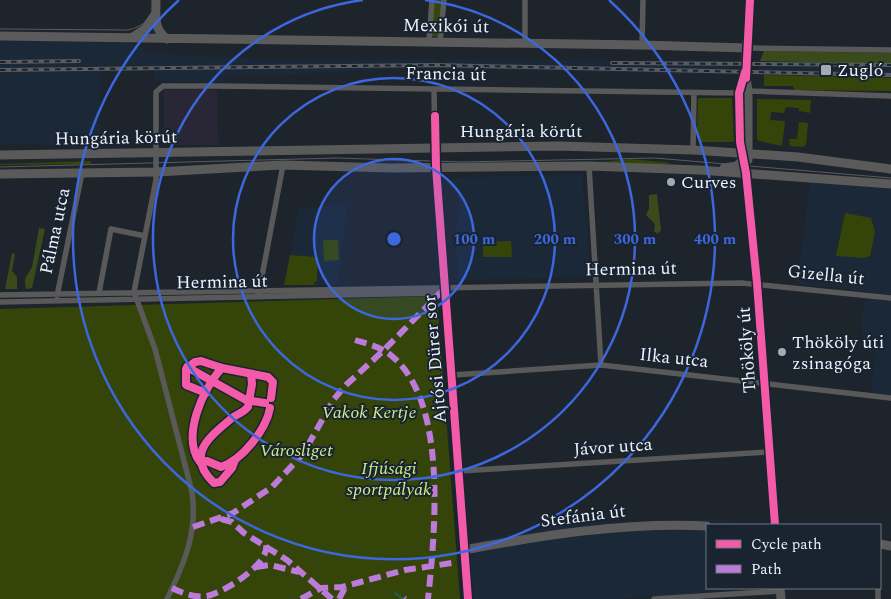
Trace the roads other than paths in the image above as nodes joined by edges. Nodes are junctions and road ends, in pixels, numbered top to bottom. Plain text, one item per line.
1 (156, 0) edge
2 (432, 0) edge
3 (444, 0) edge
4 (525, 0) edge
5 (643, 0) edge
6 (750, 0) edge
7 (156, 12) junction
8 (0, 36) edge
9 (131, 38) junction
10 (166, 39) junction
11 (429, 42) junction
12 (440, 42) junction
13 (525, 43) junction
14 (642, 45) junction
15 (747, 48) junction
16 (891, 50) edge
17 (434, 89) junction
18 (743, 92) junction
19 (694, 93) junction
20 (891, 96) edge
21 (435, 148) junction
22 (693, 150) junction
23 (156, 154) junction
24 (0, 155) edge
25 (744, 156) junction
26 (283, 165) junction
27 (589, 166) junction
28 (436, 167) junction
29 (699, 170) junction
30 (891, 170) edge
31 (156, 172) junction
32 (82, 173) junction
33 (746, 173) junction
34 (0, 174) edge
35 (891, 184) edge
36 (145, 236) junction
37 (758, 283) junction
38 (597, 285) junction
39 (444, 289) junction
40 (259, 290) junction
41 (134, 292) junction
42 (99, 293) junction
43 (0, 295) edge
44 (259, 297) junction
45 (57, 298) junction
46 (891, 298) edge
47 (136, 299) junction
48 (0, 302) edge
49 (601, 365) junction
50 (453, 374) junction
51 (764, 382) junction
52 (891, 398) edge
53 (769, 452) junction
54 (459, 472) junction
55 (775, 524) edge
56 (706, 526) edge
57 (464, 550) junction
58 (780, 592) edge
59 (167, 599) edge
60 (468, 599) edge
61 (654, 599) edge

1 - 7 street
2 - 11 street
3 - 12 street
4 - 13 street
5 - 14 street
6 - 15 street, Thököly út
7 - 9 street
7 - 10 street
8 - 9 street, Mexikói út
9 - 10 street, Mexikói út
10 - 11 street, Mexikói út
11 - 12 street, Mexikói út
12 - 13 street, Mexikói út
13 - 14 street, Mexikói út
14 - 15 street, Mexikói út
15 - 16 street, Mexikói út
15 - 18 street, Thököly út
17 - 19 street, Francia út
17 - 21 street, Ajtósi Dürer sor
17 - 23 street, Francia út
18 - 19 street, Francia út
18 - 20 street, Francia út
18 - 25 street, Thököly út
19 - 22 street
21 - 22 main road, Hungária körút
21 - 23 main road, Hungária körút
21 - 28 street, Ajtósi Dürer sor
22 - 25 main road, Hungária körút
23 - 24 main road, Hungária körút
23 - 31 street
25 - 29 main road
25 - 30 main road, Hungária körút
25 - 33 street, Thököly út
26 - 28 main road, Hungária körút
26 - 31 main road, Hungária körút
26 - 40 street
27 - 28 main road, Hungária körút
27 - 29 main road, Hungária körút
27 - 38 street
28 - 39 street, Ajtósi Dürer sor
29 - 33 main road, Hungária körút
31 - 32 main road, Hungária körút
31 - 36 street
32 - 34 main road, Hungária körút
32 - 45 street, Pálma utca
33 - 35 main road, Hungária körút
33 - 37 street, Thököly út
36 - 41 street
36 - 42 street
37 - 38 street, Hermina út
37 - 46 street, Gizella út
37 - 51 street, Thököly út
38 - 39 street, Hermina út
38 - 49 street
39 - 40 street, Hermina út
39 - 44 street, Hermina út
39 - 50 street, Ajtósi Dürer sor
40 - 41 street, Hermina út
40 - 44 street
41 - 42 street, Hermina út
41 - 47 street
42 - 45 street, Hermina út
43 - 45 street, Hermina út
44 - 47 street, Hermina út
45 - 47 street, Hermina út
45 - 48 street, Hermina út
47 - 59 street
49 - 50 street, Ilka utca
49 - 51 street, Ilka utca
50 - 54 street, Ajtósi Dürer sor
51 - 52 street, Ilka utca
51 - 53 street, Thököly út
53 - 54 street, Jávor utca
53 - 55 street, Thököly út
54 - 57 street, Ajtósi Dürer sor
56 - 57 street, Stefánia út
57 - 60 street, Ajtósi Dürer sor
58 - 61 street

